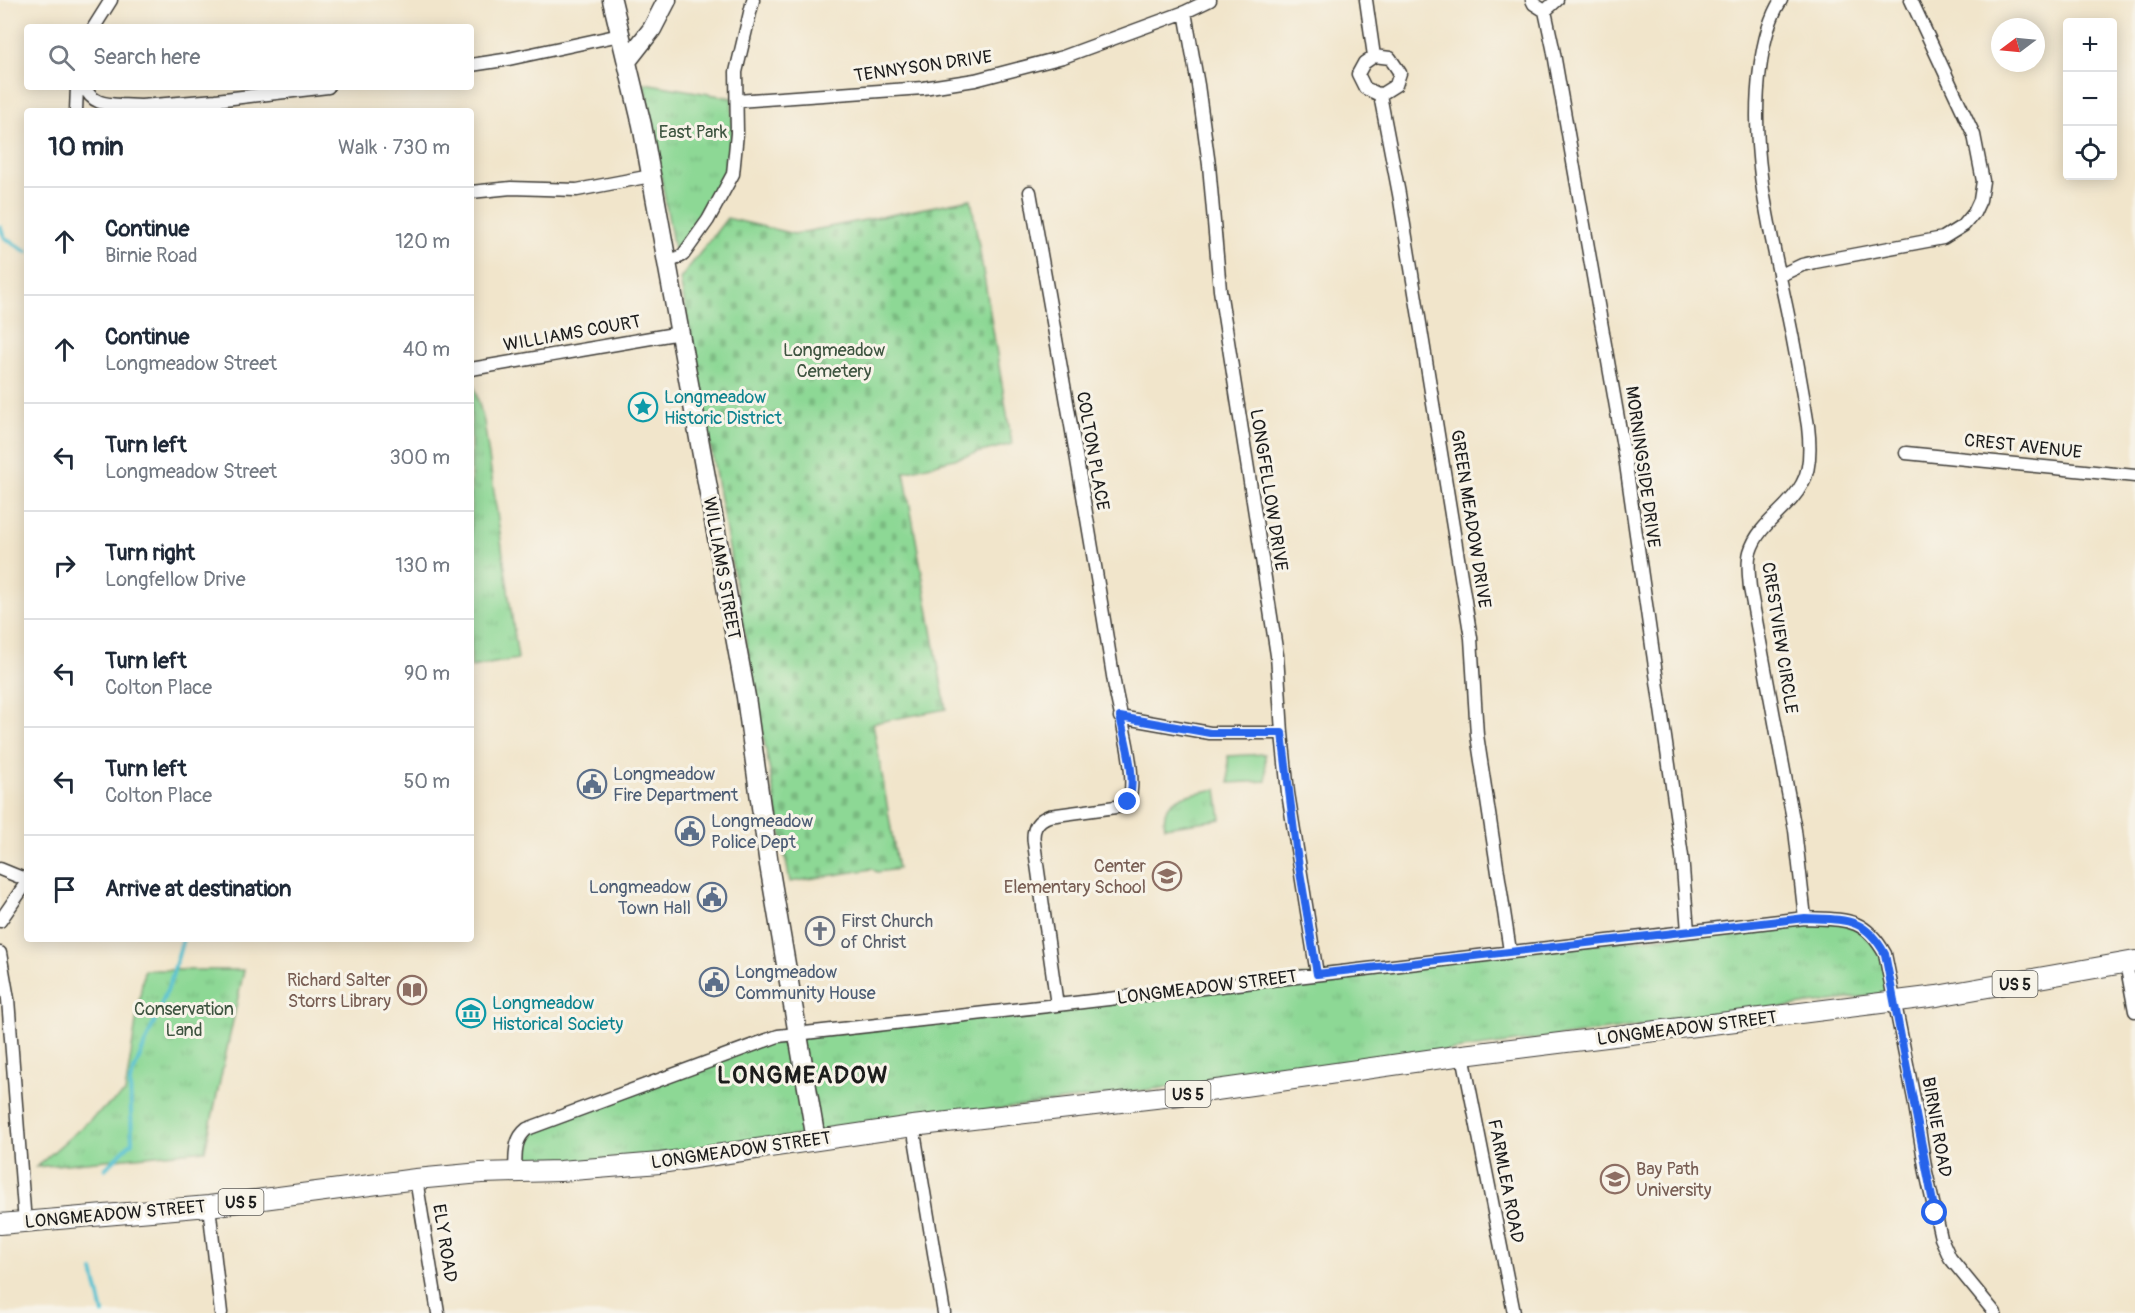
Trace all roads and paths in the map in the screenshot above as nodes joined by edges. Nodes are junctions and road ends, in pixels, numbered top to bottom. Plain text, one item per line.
1 (111, 0) edge
2 (612, 0) edge
3 (667, 0) edge
4 (753, 0) edge
5 (1210, 0) edge
6 (1366, 0) edge
7 (1532, 0) edge
8 (1557, 0) edge
9 (1781, 0) edge
10 (1911, 0) edge
11 (1545, 11) junction
12 (1185, 12) junction
13 (96, 24) edge
14 (620, 35) junction
15 (1374, 56) junction
16 (627, 61) junction
17 (474, 64) edge
18 (77, 90) edge
19 (86, 90) edge
20 (302, 90) edge
21 (1380, 95) junction
22 (737, 101) junction
23 (76, 108) edge
24 (117, 108) edge
25 (651, 176) junction
26 (474, 192) edge
27 (1030, 192) dead end
28 (667, 263) junction
29 (1779, 276) junction
30 (680, 333) junction
31 (474, 368) edge
32 (1906, 453) dead end
33 (2135, 476) edge
34 (1120, 717) junction
35 (1282, 733) junction
36 (0, 869) edge
37 (24, 880) edge
38 (24, 885) edge
39 (1805, 918) junction
40 (0, 921) edge
41 (1688, 931) junction
42 (1509, 951) junction
43 (0, 953) edge
44 (2131, 962) edge
45 (1317, 974) junction
46 (1894, 1002) junction
47 (1057, 1005) junction
48 (2135, 1011) edge
49 (798, 1034) junction
50 (1463, 1055) junction
51 (913, 1126) junction
52 (816, 1140) junction
53 (515, 1172) junction
54 (416, 1179) junction
55 (209, 1206) junction
56 (25, 1223) junction
57 (0, 1224) edge
58 (221, 1313) edge
59 (438, 1313) edge
60 (944, 1313) edge
61 (1514, 1313) edge
62 (1995, 1313) edge

1 - 13 street
2 - 14 main road, WILLIAMS STREET
3 - 16 main road
4 - 22 street
5 - 12 street, TENNYSON DRIVE
6 - 15 street
7 - 11 street
8 - 11 street
9 - 29 street, CRESTVIEW CIRCLE
10 - 29 street
11 - 41 street, MORNINGSIDE DRIVE
12 - 22 street, TENNYSON DRIVE
12 - 35 street, LONGFELLOW DRIVE
14 - 16 main road, WILLIAMS STREET
14 - 17 street
15 - 21 street
15 - 21 street
16 - 25 main road, WILLIAMS STREET
18 - 23 street
19 - 24 street
20 - 24 street
21 - 42 street, GREEN MEADOW DRIVE
22 - 28 street
25 - 26 street
25 - 28 main road, WILLIAMS STREET
27 - 34 street, COLTON PLACE
28 - 30 main road, WILLIAMS STREET
29 - 39 street, CRESTVIEW CIRCLE
30 - 31 street, WILLIAMS COURT
30 - 49 main road, WILLIAMS STREET
32 - 33 street, CREST AVENUE
34 - 35 street
34 - 47 street, COLTON PLACE
35 - 45 street, LONGFELLOW DRIVE
36 - 37 street
38 - 40 street
39 - 41 street, LONGMEADOW STREET
39 - 46 street, LONGMEADOW STREET
41 - 42 street, LONGMEADOW STREET
42 - 45 street, LONGMEADOW STREET
43 - 56 street
44 - 46 main road, LONGMEADOW STREET / US 5
44 - 48 street
45 - 47 street, LONGMEADOW STREET
46 - 50 main road, LONGMEADOW STREET / US 5
46 - 62 street, BIRNIE ROAD
47 - 49 street, LONGMEADOW STREET
49 - 52 main road, WILLIAMS STREET
49 - 53 street, LONGMEADOW STREET
50 - 51 main road, LONGMEADOW STREET / US 5
50 - 61 street, FARMLEA ROAD
51 - 52 main road, LONGMEADOW STREET / US 5
51 - 60 street
52 - 53 main road, LONGMEADOW STREET / US 5
53 - 54 main road, LONGMEADOW STREET / US 5
54 - 55 main road, LONGMEADOW STREET / US 5
54 - 59 street, ELY ROAD
55 - 56 main road, LONGMEADOW STREET / US 5
55 - 58 street
56 - 57 main road, LONGMEADOW STREET / US 5

